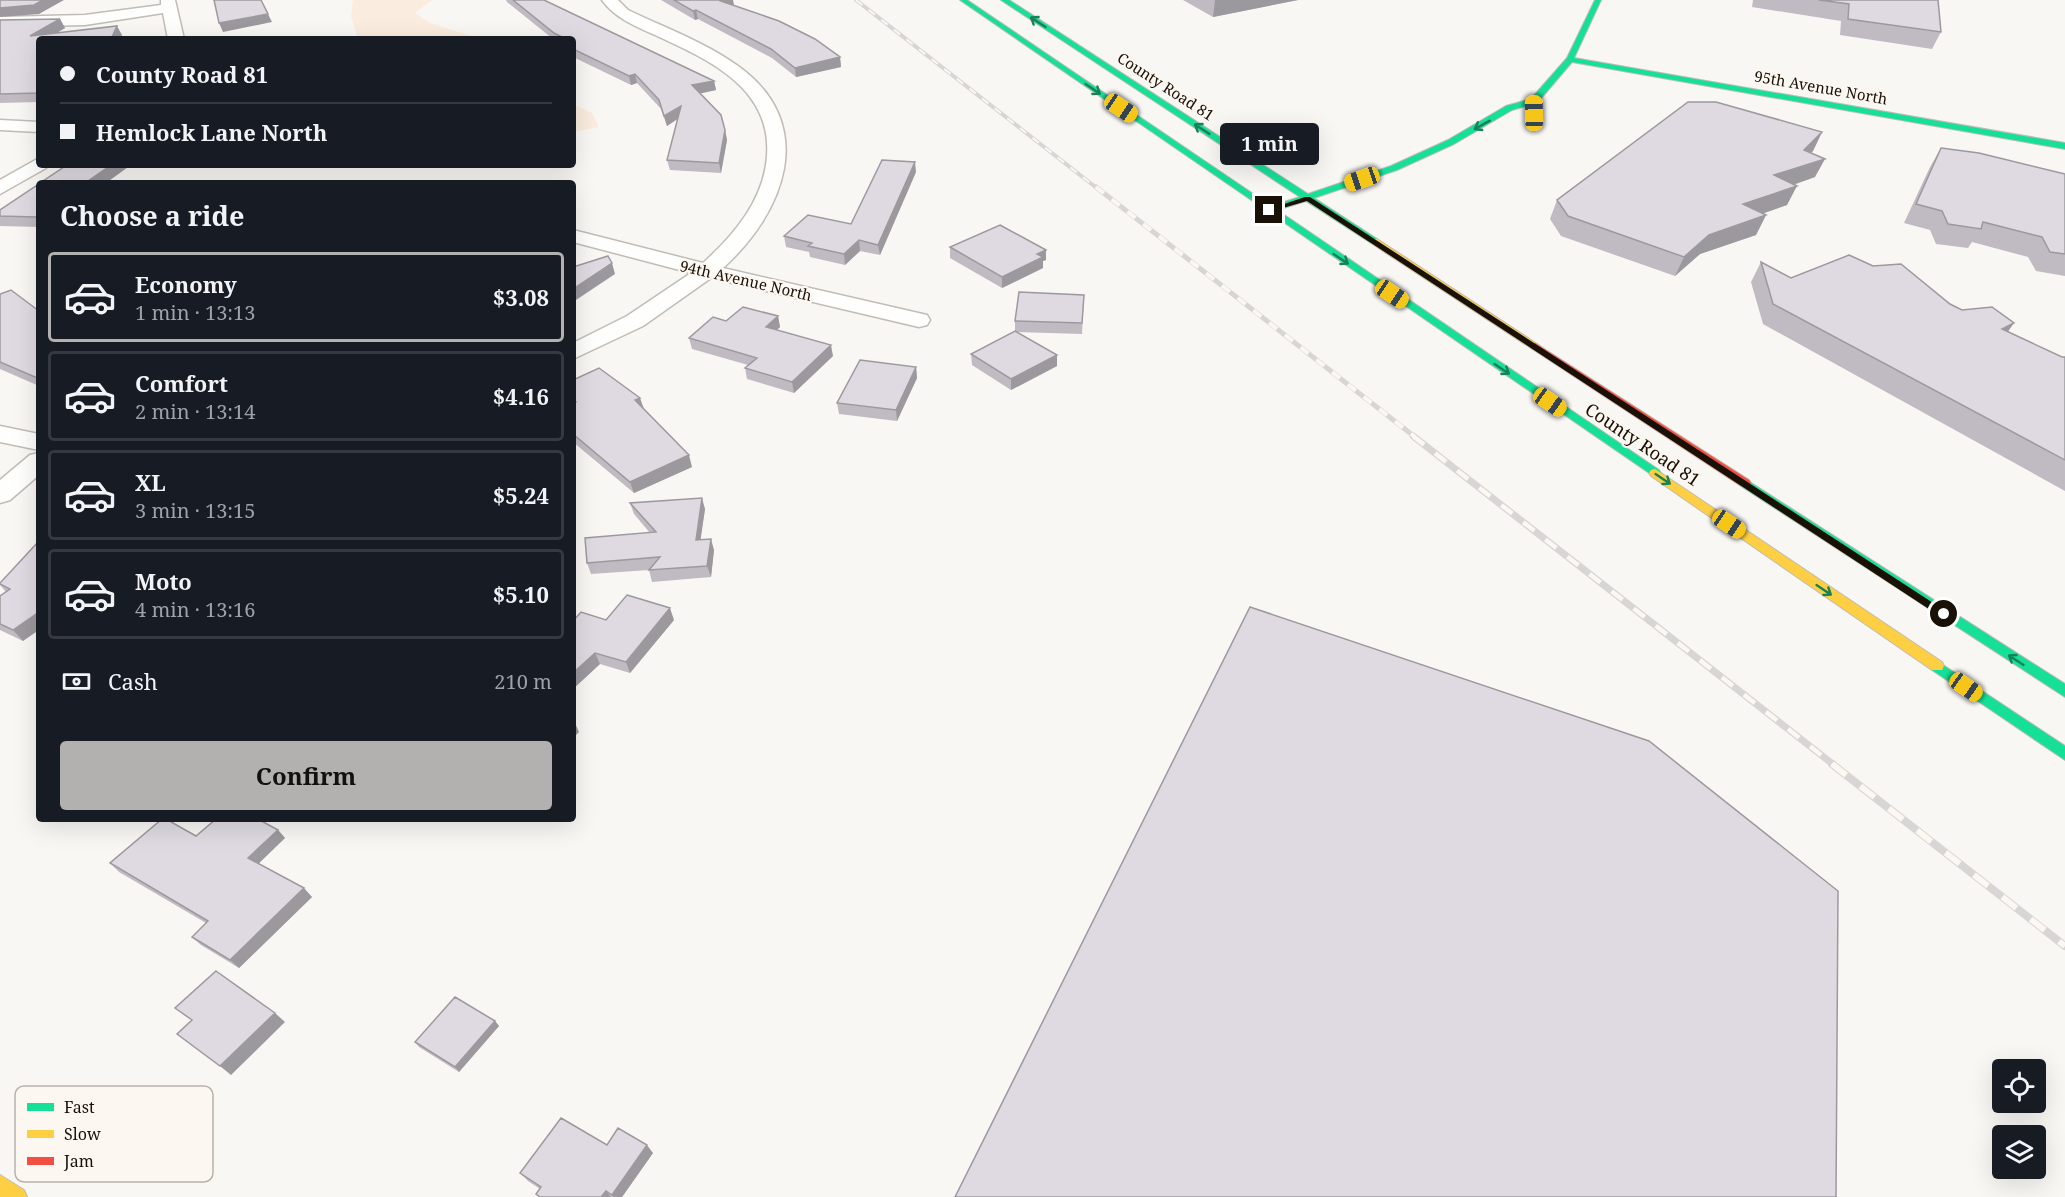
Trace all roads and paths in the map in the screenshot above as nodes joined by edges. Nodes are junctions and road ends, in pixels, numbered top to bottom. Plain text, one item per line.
1 (609, 0) edge
2 (963, 0) edge
3 (1004, 0) edge
4 (1598, 0) edge
5 (168, 4) edge
6 (0, 22) edge
7 (175, 36) edge
8 (1570, 59) junction
9 (1534, 100) junction
10 (1526, 121) dead end
11 (0, 125) edge
12 (36, 127) edge
13 (2065, 146) edge
14 (36, 166) edge
15 (0, 188) edge
16 (1308, 198) junction
17 (1348, 207) dead end
18 (1269, 210) junction
19 (1329, 213) junction
20 (1293, 226) junction
21 (576, 237) edge
22 (708, 271) junction
23 (920, 320) dead end
24 (576, 350) edge
25 (0, 434) edge
26 (36, 441) edge
27 (36, 464) edge
28 (0, 494) edge
29 (2065, 692) edge
30 (2065, 754) edge
31 (0, 1185) edge
32 (17, 1197) edge

1 - 22 street
2 -> 18 main road, County Road 81
16 -> 3 main road, County Road 81
4 - 8 main road
5 - 6 street
5 - 7 street
8 - 9 main road
8 - 13 main road, 95th Avenue North
9 - 10 main road
9 -> 16 main road
11 - 12 street
14 - 15 street
16 - 18 main road
16 - 19 main road, County Road 81
17 - 19 main road
18 - 20 main road, County Road 81
19 - 20 main road
29 -> 19 main road, County Road 81
20 -> 30 main road, County Road 81
21 - 22 street, 94th Avenue North
22 - 23 street, 94th Avenue North
22 - 24 street
25 - 26 street
27 - 28 street
31 - 32 main road

